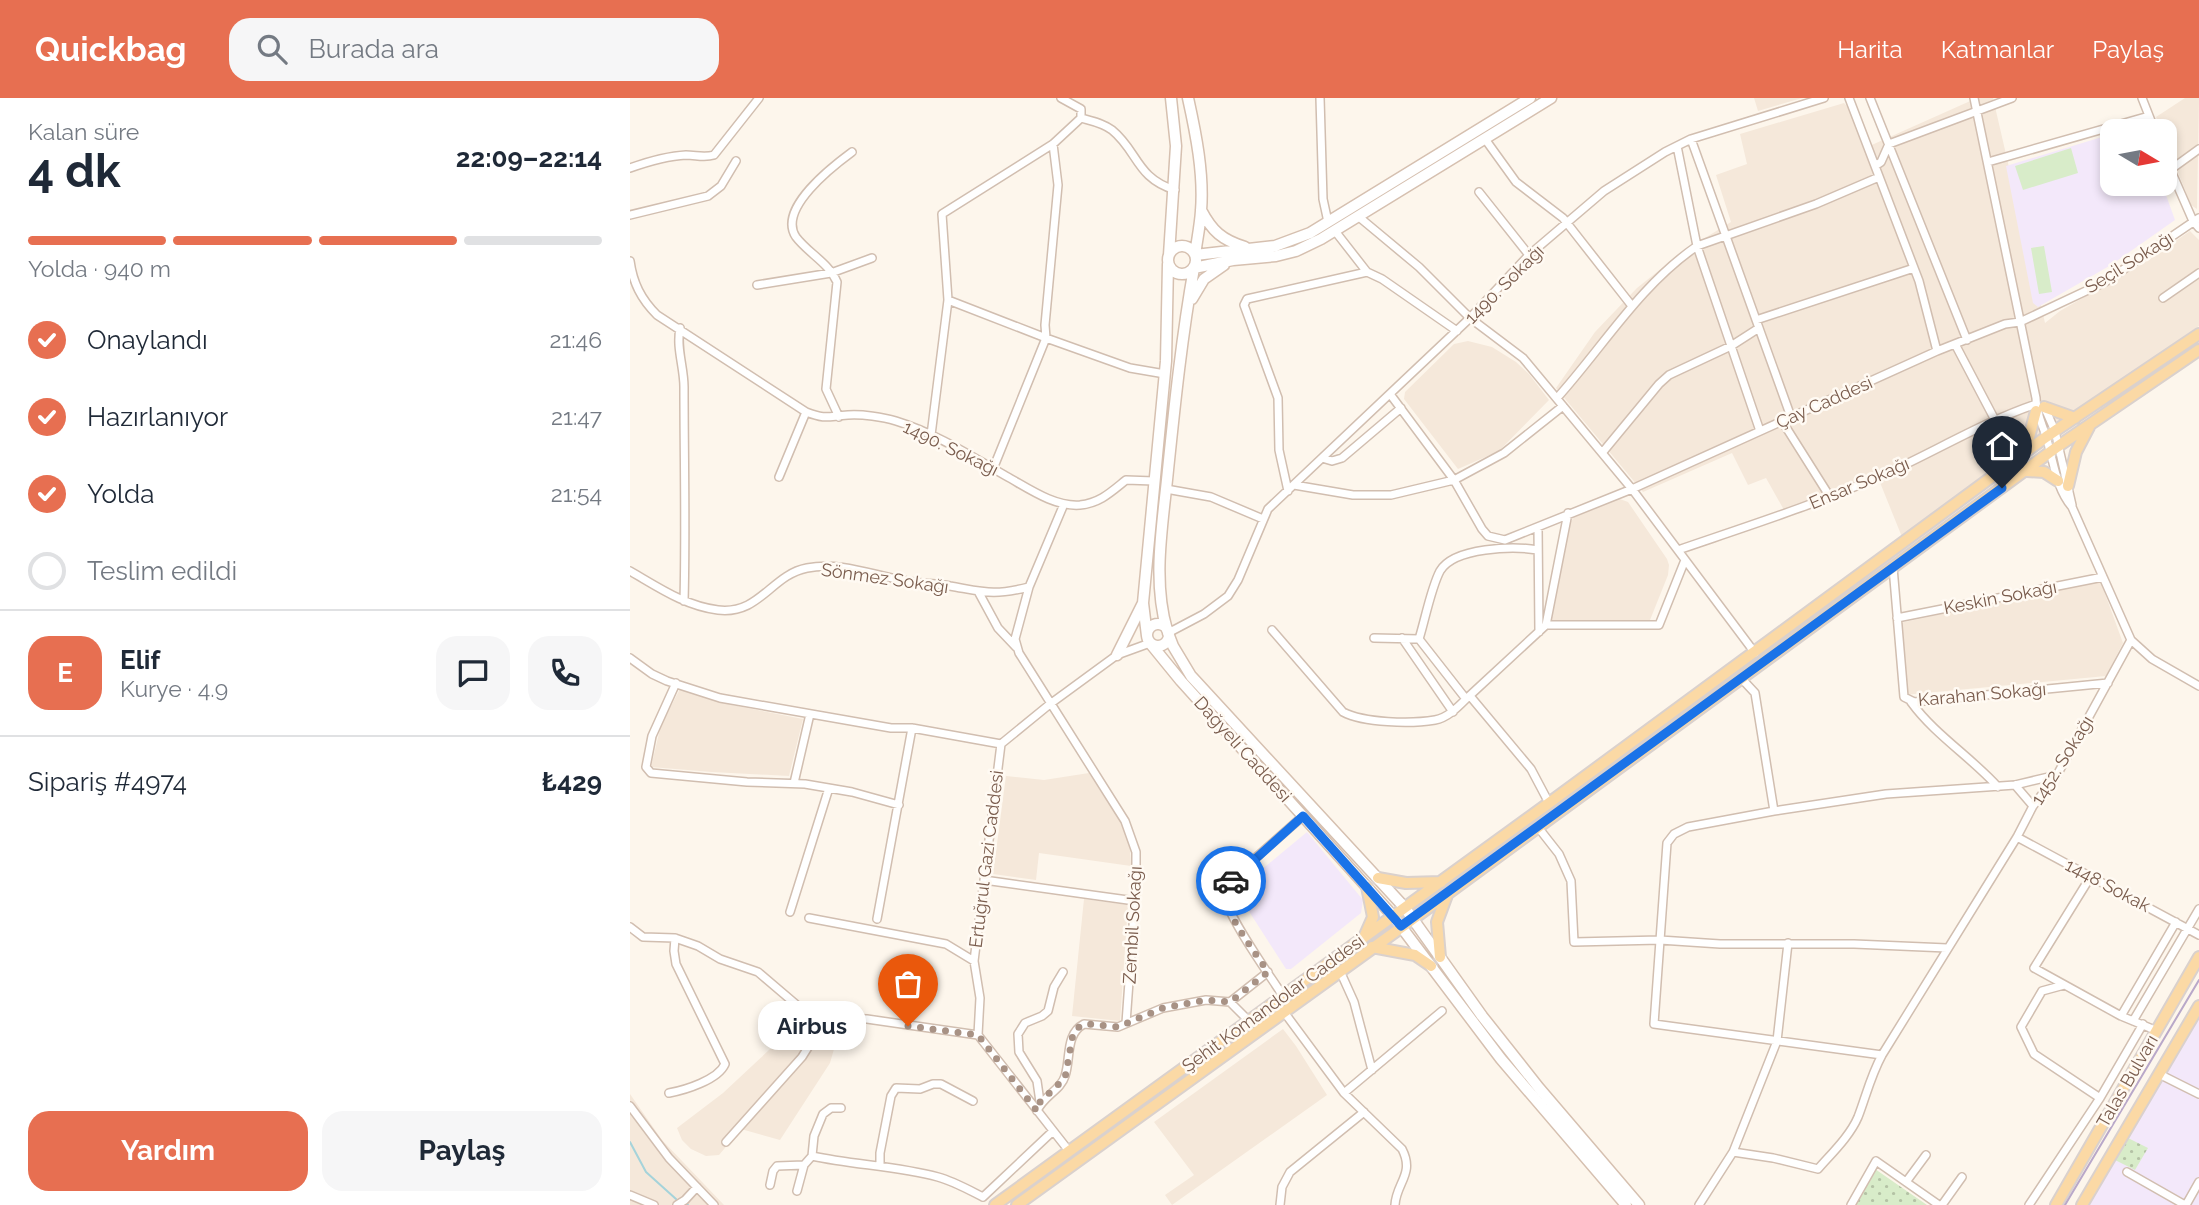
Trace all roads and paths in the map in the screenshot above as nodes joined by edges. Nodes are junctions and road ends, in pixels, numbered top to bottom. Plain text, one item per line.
1 (759, 98) edge
2 (1061, 98) edge
3 (1171, 98) edge
4 (1188, 98) edge
5 (1320, 98) edge
6 (1530, 98) edge
7 (1551, 98) edge
8 (1824, 98) edge
9 (1849, 98) edge
10 (1870, 98) edge
11 (1974, 98) edge
12 (2012, 98) edge
13 (2142, 98) edge
14 (1976, 110) junction
15 (2149, 116) junction
16 (1082, 118) junction
17 (2150, 119) edge
18 (1485, 139) junction
19 (1691, 139) junction
20 (1053, 144) junction
21 (1889, 144) junction
22 (1678, 146) junction
23 (2199, 149) edge
24 (852, 152) dead end
25 (736, 161) dead end
26 (1988, 162) junction
27 (2177, 165) edge
28 (1875, 166) junction
29 (630, 168) edge
30 (1879, 177) junction
31 (2177, 183) edge
32 (1175, 190) junction
33 (1479, 192) dead end
34 (1201, 210) junction
35 (630, 215) edge
36 (1359, 217) junction
37 (2197, 222) edge
38 (1566, 224) junction
39 (1331, 227) junction
40 (1726, 236) junction
41 (1697, 246) junction
42 (1253, 249) junction
43 (1195, 255) junction
44 (1529, 255) junction
45 (872, 258) dead end
46 (1169, 259) junction
47 (1233, 260) junction
48 (630, 261) edge
49 (1194, 268) junction
50 (1914, 268) junction
51 (1367, 272) junction
52 (831, 273) junction
53 (2199, 273) edge
54 (757, 285) dead end
55 (2163, 298) dead end
56 (947, 300) junction
57 (1632, 306) junction
58 (1186, 316) junction
59 (1470, 318) junction
60 (2020, 322) junction
61 (1757, 324) junction
62 (680, 328) junction
63 (1457, 331) junction
64 (2199, 334) edge
65 (1046, 338) junction
66 (1967, 340) junction
67 (1955, 344) junction
68 (1731, 346) junction
69 (2199, 350) edge
70 (1937, 351) junction
71 (1165, 374) junction
72 (1390, 394) junction
73 (1557, 398) junction
74 (2038, 405) junction
75 (1563, 406) junction
76 (1401, 408) junction
77 (807, 412) junction
78 (839, 417) junction
79 (1791, 417) junction
80 (2075, 418) junction
81 (1995, 420) junction
82 (1782, 421) junction
83 (2091, 424) junction
84 (1760, 431) junction
85 (2051, 434) junction
86 (931, 435) junction
87 (2054, 450) junction
88 (1602, 453) junction
89 (2025, 453) junction
90 (1322, 458) junction
91 (993, 469) junction
92 (2024, 472) junction
93 (779, 477) dead end
94 (1454, 480) junction
95 (1154, 481) junction
96 (2063, 484) junction
97 (1294, 485) junction
98 (1166, 489) junction
99 (1632, 489) junction
100 (1288, 491) junction
101 (1830, 497) junction
102 (1064, 504) junction
103 (1568, 513) junction
104 (1263, 519) junction
105 (1538, 527) junction
106 (1538, 550) junction
107 (1678, 550) junction
108 (1685, 560) junction
109 (1894, 568) junction
110 (630, 571) edge
111 (2103, 577) junction
112 (1029, 587) junction
113 (979, 593) junction
114 (684, 601) junction
115 (1143, 603) junction
116 (1897, 618) junction
117 (1546, 625) junction
118 (1272, 630) dead end
119 (1168, 632) junction
120 (1539, 632) junction
121 (1374, 638) dead end
122 (1402, 638) junction
123 (1419, 639) junction
124 (1149, 640) junction
125 (2131, 640) junction
126 (1016, 647) junction
127 (1755, 653) junction
128 (1117, 655) junction
129 (630, 658) edge
130 (1741, 678) junction
131 (676, 683) junction
132 (2108, 683) junction
133 (2199, 686) edge
134 (1468, 698) junction
135 (1911, 702) junction
136 (1050, 704) junction
137 (1453, 712) junction
138 (810, 714) junction
139 (912, 728) junction
140 (1001, 744) junction
141 (2057, 775) junction
142 (794, 783) junction
143 (2015, 785) junction
144 (1998, 787) junction
145 (829, 788) junction
146 (1549, 803) junction
147 (899, 805) junction
148 (2033, 806) junction
149 (1774, 811) junction
150 (1303, 816) junction
151 (1537, 827) junction
152 (2017, 837) junction
153 (2091, 876) junction
154 (1378, 878) junction
155 (984, 880) junction
156 (1441, 882) junction
157 (1367, 887) junction
158 (1448, 891) junction
159 (1135, 901) junction
160 (1405, 908) junction
161 (2199, 909) edge
162 (790, 912) dead end
163 (1393, 916) junction
164 (809, 918) dead end
165 (877, 919) dead end
166 (1413, 919) junction
167 (2176, 922) junction
168 (1401, 926) junction
169 (630, 927) edge
170 (2187, 928) junction
171 (2199, 935) edge
172 (675, 938) junction
173 (1363, 938) junction
174 (1660, 940) junction
175 (1788, 943) junction
176 (1372, 947) junction
177 (1947, 948) junction
178 (1440, 957) junction
179 (2199, 957) edge
180 (974, 961) junction
181 (1431, 966) junction
182 (1340, 971) junction
183 (1063, 972) dead end
184 (1268, 972) junction
185 (2064, 985) junction
186 (1283, 996) junction
187 (1230, 1002) junction
188 (2199, 1006) edge
189 (1442, 1011) dead end
190 (1284, 1012) junction
191 (2121, 1016) junction
192 (827, 1017) junction
193 (1249, 1021) junction
194 (2133, 1021) junction
195 (2194, 1021) edge
196 (1126, 1023) junction
197 (2143, 1024) junction
198 (2155, 1030) junction
199 (978, 1035) junction
200 (1777, 1041) junction
201 (1882, 1055) junction
202 (1372, 1070) junction
203 (2159, 1073) junction
204 (669, 1093) dead end
205 (1345, 1093) junction
206 (2199, 1094) edge
207 (2100, 1098) junction
208 (973, 1101) dead end
209 (1040, 1102) junction
210 (630, 1106) edge
211 (841, 1108) dead end
212 (1037, 1111) junction
213 (1364, 1112) junction
214 (1053, 1131) junction
215 (726, 1142) dead end
216 (1069, 1151) junction
217 (1733, 1152) junction
218 (1926, 1155) dead end
219 (812, 1156) junction
220 (804, 1165) junction
221 (880, 1166) junction
222 (2127, 1172) dead end
223 (1962, 1177) dead end
224 (1906, 1182) junction
225 (2199, 1182) edge
226 (770, 1185) dead end
227 (697, 1188) junction
228 (2092, 1189) junction
229 (797, 1191) dead end
230 (630, 1195) edge
231 (985, 1201) edge
232 (650, 1204) edge
233 (677, 1205) edge
234 (714, 1205) edge
235 (995, 1205) edge
236 (1017, 1205) edge
237 (1280, 1205) edge
238 (1395, 1205) edge
239 (1626, 1205) edge
240 (1639, 1205) edge
241 (1699, 1205) edge
242 (1851, 1205) edge
243 (1940, 1205) edge
244 (2029, 1205) edge
245 (2056, 1205) edge
246 (2082, 1205) edge
247 (2090, 1205) edge
248 (2185, 1205) edge

1 - 29 street
2 - 16 street
3 - 32 street
4 - 34 street
5 - 39 street
6 - 39 street
7 - 18 street
8 - 19 street, 1490. Sokağı
9 - 28 street
10 - 21 street
11 - 14 street
12 - 14 street
13 - 15 street
14 - 21 street
14 - 26 street
15 - 17 street
15 - 26 street
16 - 20 street
16 - 32 street
18 - 36 street
18 - 38 street
19 - 22 street, 1490. Sokağı
19 - 40 street
20 - 56 street
20 - 65 street
21 - 28 street
21 - 66 street
22 - 38 street, 1490. Sokağı
22 - 41 street
23 - 27 street
24 - 52 street
25 - 35 street
26 - 60 street
28 - 30 street
30 - 40 street
30 - 50 street
31 - 37 street
32 - 46 street
33 - 44 street
34 - 42 street
34 - 43 street
36 - 39 street
36 - 59 street
37 - 60 street, Seçil Sokağı
38 - 44 street, 1490. Sokağı
38 - 57 street
39 - 42 street
39 - 47 street
39 - 51 street
40 - 41 street
40 - 61 street
41 - 57 street
41 - 68 street
42 - 43 street
43 - 46 street
43 - 49 street
44 - 59 street, 1490. Sokağı
45 - 52 street
46 - 49 street
46 - 71 street
47 - 49 street
47 - 58 street
48 - 62 street, 1490. Sokağı
49 - 58 street
50 - 61 street
50 - 70 street
51 - 63 street
51 - 100 street
52 - 54 street
52 - 78 street
53 - 55 street
56 - 65 street
56 - 86 street
57 - 73 street
58 - 98 street, Dağyeli Caddesi
59 - 63 street, 1490. Sokağı
59 - 73 street
60 - 66 street, Çay Caddesi
60 - 74 street
61 - 68 street
61 - 79 street
62 - 77 street, 1490. Sokağı
62 - 114 street
63 - 72 street, 1490. Sokağı
64 - 80 main road, Şehit Komandolar Caddesi
65 - 71 street
65 - 91 street
66 - 67 street, Çay Caddesi
67 - 70 street, Çay Caddesi
67 - 81 street
68 - 84 street
68 - 88 street
69 - 83 main road, Şehit Komandolar Caddesi
70 - 79 street, Çay Caddesi
71 - 95 street
72 - 76 street, Çay Caddesi
72 - 90 street, 1490. Sokağı
73 - 75 street
74 - 80 main road
74 - 81 street, Ensar Sokağı
74 - 85 street
74 - 89 main road
75 - 88 street
75 - 94 street
76 - 90 street
76 - 94 street, Çay Caddesi
77 - 78 street, 1490. Sokağı
77 - 93 street
78 - 86 street, 1490. Sokağı
79 - 82 street, Çay Caddesi
80 - 85 main road, Şehit Komandolar Caddesi
81 - 101 street, Ensar Sokağı
82 - 84 street, Çay Caddesi
82 - 101 street
83 - 87 main road, Şehit Komandolar Caddesi
83 - 96 main road
84 - 99 street, Çay Caddesi
85 - 87 street
85 - 89 main road, Şehit Komandolar Caddesi
86 - 91 street, 1490. Sokağı
87 - 92 main road, Şehit Komandolar Caddesi
87 - 96 street
88 - 99 street
89 - 127 main road, Şehit Komandolar Caddesi
90 - 97 street, 1490. Sokağı
91 - 102 street, 1490. Sokağı
92 - 96 main road
92 - 109 main road, Şehit Komandolar Caddesi
94 - 97 street
94 - 105 street, Çay Caddesi
95 - 102 street
95 - 115 street
96 - 111 street
97 - 100 street, 1490. Sokağı
98 - 104 street
98 - 119 street, Dağyeli Caddesi
99 - 103 street, Çay Caddesi
99 - 107 street
100 - 104 street, 1490. Sokağı
101 - 107 street, Ensar Sokağı
102 - 112 street
103 - 105 street, Çay Caddesi
103 - 117 street
104 - 119 street, 1490. Sokağı
105 - 106 street
106 - 120 street
106 - 123 street
107 - 108 street
108 - 117 street
108 - 127 street
109 - 116 street, Karahan Sokağı
109 - 130 main road, Şehit Komandolar Caddesi
110 - 114 street, Sönmez Sokağı
111 - 116 street, Keskin Sokağı
111 - 125 street
112 - 113 street, Sönmez Sokağı
112 - 126 street
113 - 114 street, Sönmez Sokağı
113 - 126 street, Zembil Sokağı
115 - 124 street
115 - 128 street
116 - 135 street, Karahan Sokağı
117 - 120 street
118 - 137 street
119 - 124 street
119 - 124 street
119 - 154 street, Dağyeli Caddesi
120 - 134 street
121 - 122 street
122 - 123 street
122 - 137 street
123 - 134 street
124 - 128 street
124 - 150 street, Dağyeli Caddesi
125 - 132 street, 1452. Sokağı
125 - 133 street
126 - 136 street, Zembil Sokağı
127 - 146 main road, Şehit Komandolar Caddesi
128 - 136 street
129 - 131 street
130 - 149 street
130 - 151 main road, Şehit Komandolar Caddesi
131 - 138 street
131 - 142 street
132 - 135 street, Karahan Sokağı
132 - 141 street, 1452. Sokağı
134 - 137 street
134 - 146 street
135 - 144 street
136 - 140 street
136 - 159 street, Zembil Sokağı
138 - 139 street
138 - 142 street
139 - 140 street
139 - 147 street
140 - 155 street, Ertuğrul Gazi Caddesi
141 - 143 street
141 - 148 street, 1452. Sokağı
142 - 145 street
143 - 144 street
143 - 148 street
144 - 149 street
145 - 147 street
145 - 162 street
146 - 156 main road, Şehit Komandolar Caddesi
147 - 165 street
148 - 152 street, 1452. Sokağı
149 - 174 street
150 - 157 street, Dağyeli Caddesi
150 - 184 street
151 - 158 main road, Şehit Komandolar Caddesi
151 - 174 street
152 - 153 street, 1448 Sokak
152 - 177 street, 1452. Sokağı
153 - 167 street, 1448 Sokak
153 - 185 street
154 - 156 main road
154 - 160 street, Dağyeli Caddesi
155 - 159 street
155 - 180 street, Ertuğrul Gazi Caddesi
156 - 160 main road, Şehit Komandolar Caddesi
157 - 163 street, Dağyeli Caddesi
157 - 173 main road
158 - 166 main road, Şehit Komandolar Caddesi
158 - 178 main road
159 - 196 street, Zembil Sokağı
160 - 163 main road, Şehit Komandolar Caddesi
160 - 166 street, Dağyeli Caddesi
161 - 170 street
163 - 168 street, Dağyeli Caddesi
163 - 173 main road, Şehit Komandolar Caddesi
164 - 180 street
166 - 168 main road, Şehit Komandolar Caddesi
166 - 178 street, Dağyeli Caddesi
167 - 170 street, 1448 Sokak
167 - 191 street
168 - 176 main road, Şehit Komandolar Caddesi
168 - 181 street, Dağyeli Caddesi
169 - 172 street
170 - 171 street, 1448 Sokak
170 - 194 street
172 - 192 street
172 - 204 street
173 - 186 main road, Şehit Komandolar Caddesi
174 - 175 street
174 - 200 street
175 - 177 street
175 - 200 street
176 - 181 main road
176 - 182 main road, Şehit Komandolar Caddesi
177 - 201 street, 1452. Sokağı
178 - 240 street, Dağyeli Caddesi
179 - 198 main road, Talas Bulvarı
180 - 199 street, Ertuğrul Gazi Caddesi
181 - 239 street, Dağyeli Caddesi
182 - 190 main road, Şehit Komandolar Caddesi
182 - 202 street
183 - 209 street
184 - 186 street
184 - 187 street
185 - 191 street
185 - 207 street
186 - 193 main road, Şehit Komandolar Caddesi
187 - 193 street
187 - 196 street
188 - 195 main road, Talas Bulvarı
189 - 202 street
190 - 205 street
190 - 236 main road, Şehit Komandolar Caddesi
191 - 194 street
192 - 199 street
192 - 215 street
193 - 216 main road, Şehit Komandolar Caddesi
194 - 197 street
195 - 203 main road, Talas Bulvarı
196 - 209 street
197 - 198 street
197 - 207 street
198 - 245 main road, Talas Bulvarı
199 - 212 street
200 - 201 street
200 - 217 street
201 - 217 street, 1452. Sokağı
202 - 205 street
203 - 206 street
203 - 228 main road, Talas Bulvarı
205 - 213 street
207 - 244 street
208 - 221 street
209 - 212 street
210 - 227 street
211 - 219 street
212 - 214 street
213 - 237 street
213 - 238 street
214 - 216 street
214 - 231 street
216 - 235 main road, Şehit Komandolar Caddesi
217 - 241 street
218 - 224 street
219 - 220 street
219 - 221 street
220 - 226 street
220 - 229 street
221 - 231 street
222 - 248 street
223 - 243 street
224 - 242 street
224 - 243 street
225 - 248 street
227 - 233 street
227 - 234 street
228 - 246 main road, Talas Bulvarı
228 - 247 main road
230 - 232 street

